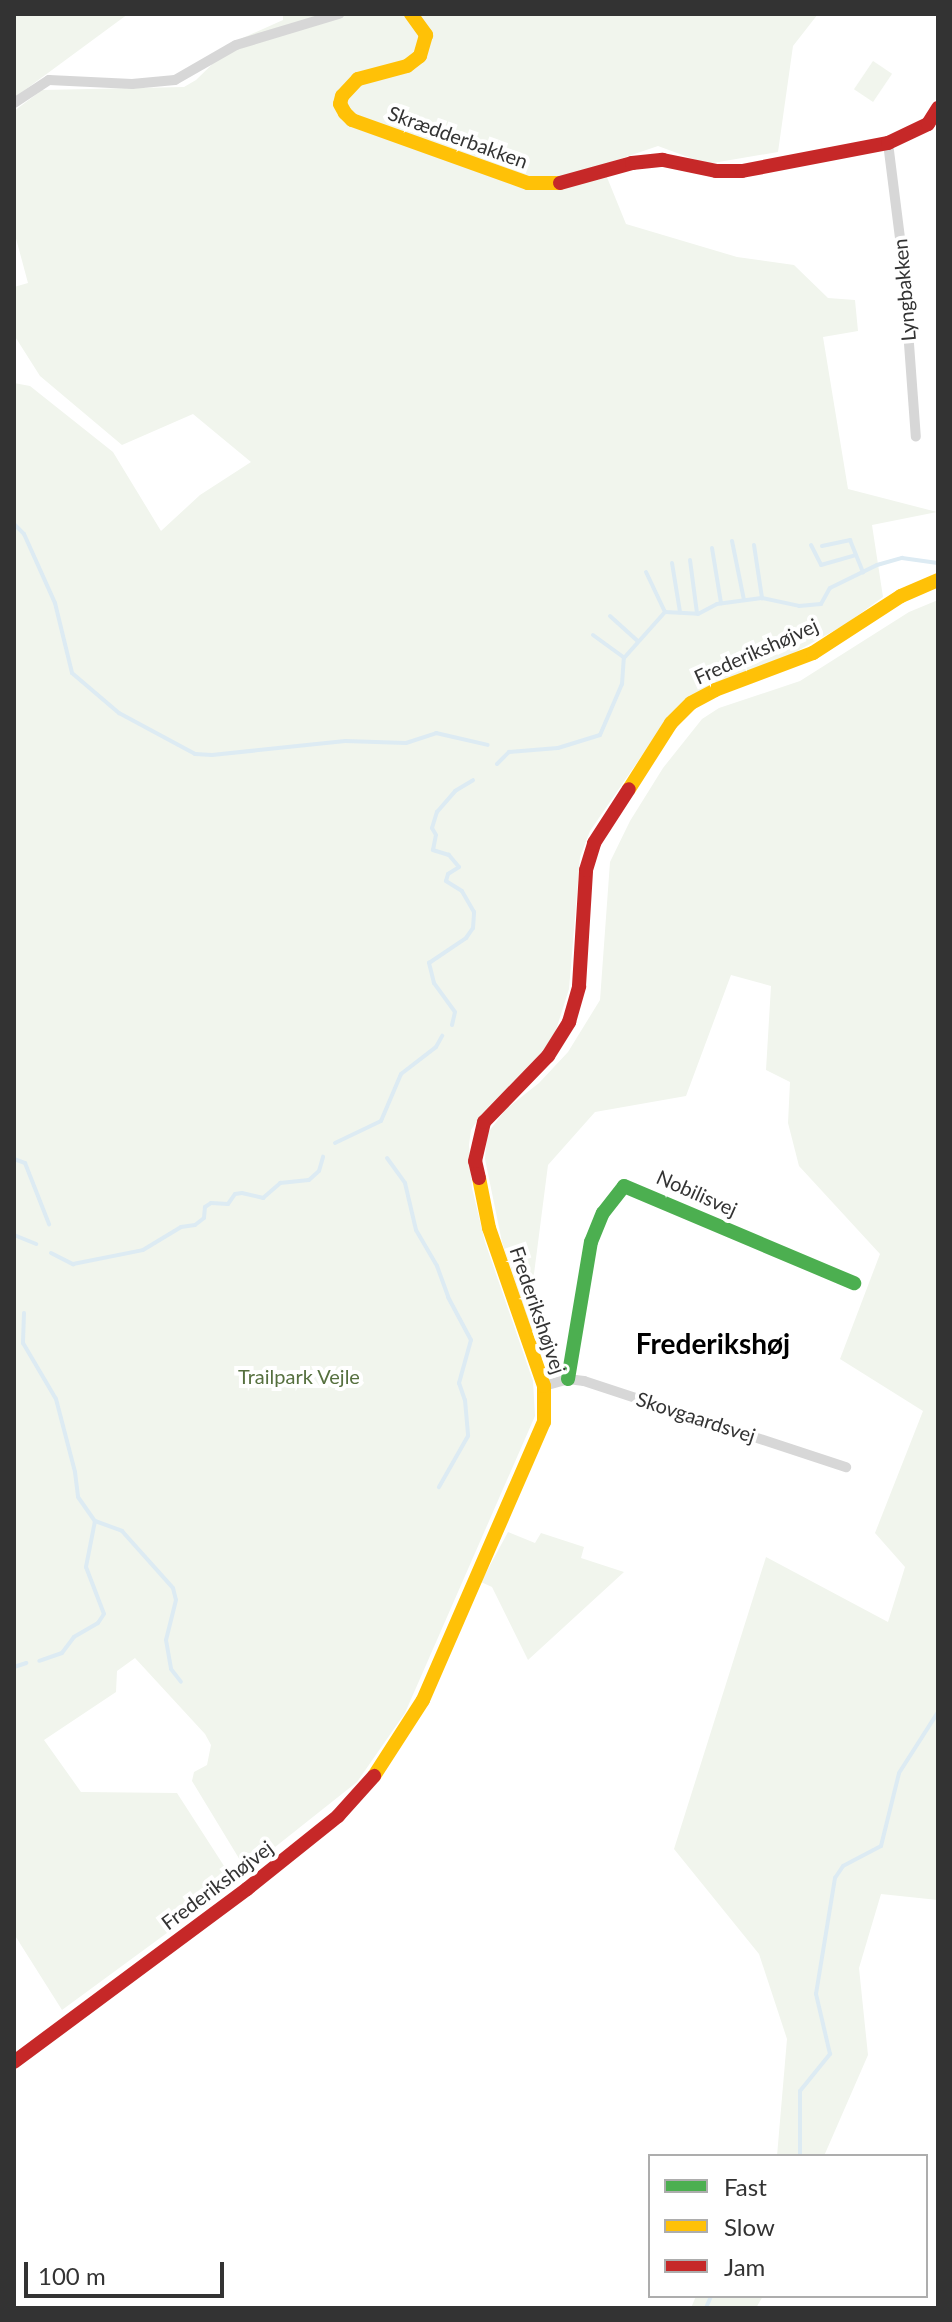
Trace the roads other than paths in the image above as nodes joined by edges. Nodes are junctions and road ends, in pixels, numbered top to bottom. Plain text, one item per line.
1 (339, 14) edge
2 (411, 14) edge
3 (14, 103) edge
4 (938, 108) edge
5 (888, 143) junction
6 (916, 437) dead end
7 (938, 580) edge
8 (854, 1283) dead end
9 (568, 1379) junction
10 (544, 1386) junction
11 (846, 1467) dead end
12 (14, 2062) edge

1 - 3 street
2 - 5 street, Skrædderbakken
4 - 5 street, Skrædderbakken
5 - 6 street, Lyngbakken
7 - 10 street, Frederikshøjvej
8 - 9 street, Nobilisvej
9 - 10 street, Skovgaardsvej
9 - 11 street, Skovgaardsvej
10 - 12 street, Frederikshøjvej

